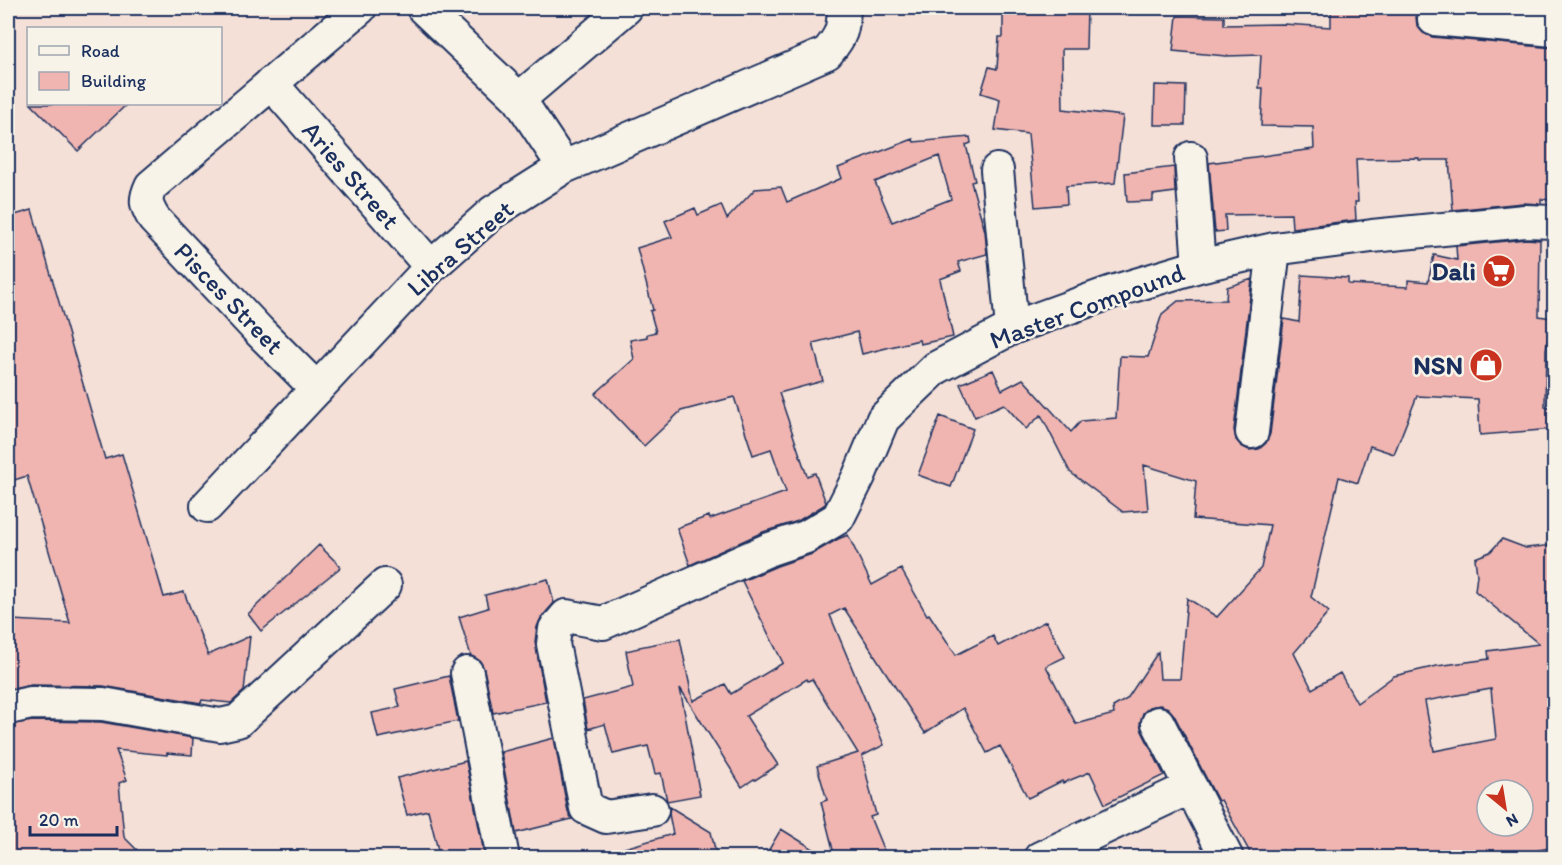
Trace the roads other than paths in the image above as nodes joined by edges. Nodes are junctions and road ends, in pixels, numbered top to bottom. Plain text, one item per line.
1 (360, 8) edge
2 (423, 8) edge
3 (626, 8) edge
4 (844, 8) edge
5 (1434, 19) dead end
6 (1554, 30) edge
7 (271, 83) junction
8 (519, 99) junction
9 (1191, 158) dead end
10 (564, 167) junction
11 (997, 170) dead end
12 (1554, 222) edge
13 (1274, 249) junction
14 (1199, 266) junction
15 (431, 267) junction
16 (1012, 328) junction
17 (317, 389) junction
18 (1252, 432) dead end
19 (207, 506) dead end
20 (385, 585) dead end
21 (466, 673) dead end
22 (8, 708) edge
23 (1158, 723) dead end
24 (1191, 787) junction
25 (652, 810) dead end
26 (503, 858) edge
27 (1040, 858) edge
28 (1227, 858) edge

1 - 7 street
2 - 8 street
3 - 8 street
4 - 10 street, Libra Street
5 - 6 street
7 - 15 street, Aries Street
7 - 17 street, Pisces Street
8 - 10 street
9 - 14 street
10 - 15 street, Libra Street
11 - 16 street
12 - 13 street, Master Compound
13 - 14 street, Master Compound
13 - 18 street
14 - 16 street, Master Compound
15 - 17 street, Libra Street
16 - 25 street, Master Compound
17 - 19 street, Libra Street
20 - 22 street
21 - 26 street
23 - 24 street
24 - 27 street
24 - 28 street

